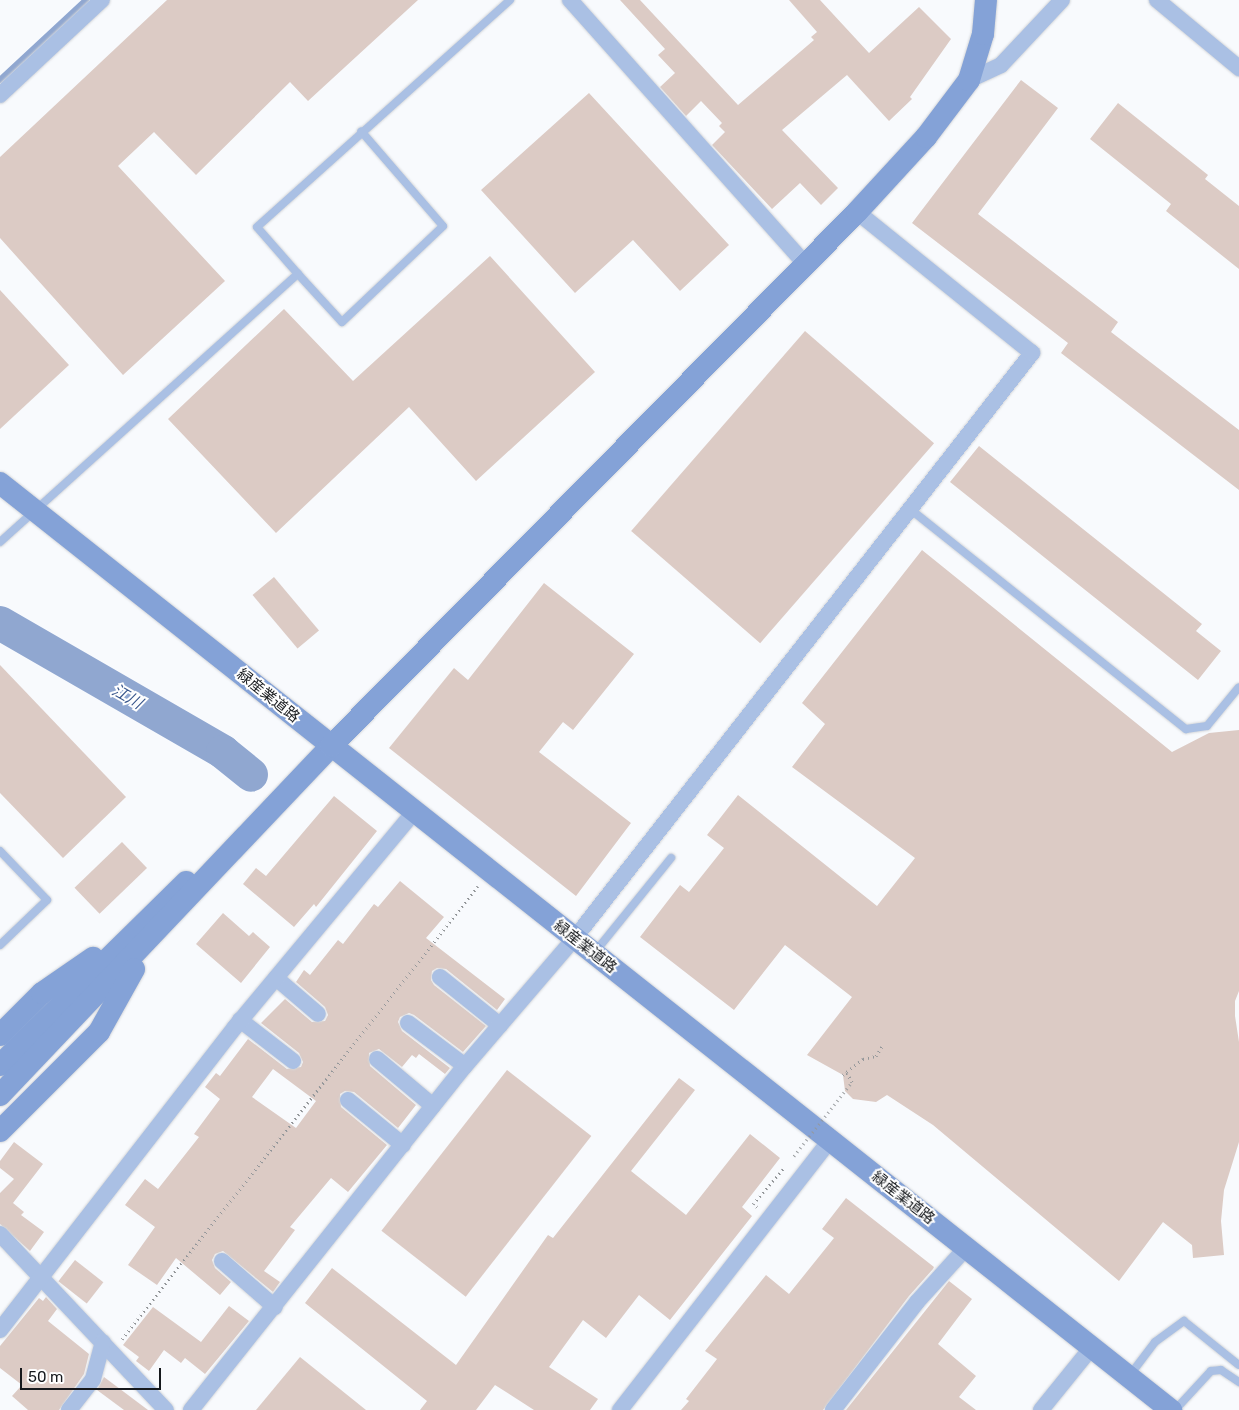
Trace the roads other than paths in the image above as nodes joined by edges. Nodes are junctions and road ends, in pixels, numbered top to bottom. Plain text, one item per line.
1 (102, 0) edge
2 (510, 0) edge
3 (986, 0) edge
4 (1062, 0) edge
5 (1157, 0) edge
6 (576, 2) edge
7 (1239, 68) edge
8 (969, 80) junction
9 (0, 95) edge
10 (361, 131) junction
11 (857, 212) junction
12 (804, 263) junction
13 (298, 274) junction
14 (0, 483) edge
15 (910, 509) junction
16 (34, 510) junction
17 (0, 542) edge
18 (1239, 687) edge
19 (331, 746) junction
20 (414, 812) junction
21 (0, 851) edge
22 (671, 858) dead end
23 (144, 934) junction
24 (574, 939) junction
25 (0, 945) edge
26 (594, 954) junction
27 (440, 977) dead end
28 (276, 978) junction
29 (318, 1014) dead end
30 (240, 1020) junction
31 (408, 1023) dead end
32 (500, 1025) junction
33 (0, 1035) edge
34 (377, 1059) dead end
35 (293, 1062) dead end
36 (0, 1066) edge
37 (464, 1066) junction
38 (0, 1095) edge
39 (348, 1100) dead end
40 (433, 1106) junction
41 (0, 1130) edge
42 (830, 1140) junction
43 (403, 1145) junction
44 (0, 1234) edge
45 (966, 1248) junction
46 (222, 1261) dead end
47 (41, 1277) junction
48 (275, 1307) junction
49 (0, 1330) edge
50 (107, 1347) junction
51 (1092, 1347) junction
52 (1239, 1365) edge
53 (1129, 1376) junction
54 (1239, 1382) edge
55 (69, 1410) edge
56 (166, 1410) edge
57 (191, 1410) edge
58 (620, 1410) edge
59 (833, 1410) edge
60 (1041, 1410) edge
61 (1173, 1410) edge

1 - 9 street
2 - 10 lane
3 - 8 street
4 - 8 street
5 - 7 street
6 - 12 street
8 - 11 street
10 - 13 lane
10 - 13 lane
11 - 12 street
11 - 15 street
12 - 19 street
13 - 16 lane
14 - 16 street, 緑産業道路
15 - 18 lane
15 - 24 street
16 - 17 lane
16 - 19 street, 緑産業道路
19 - 20 street, 緑産業道路
19 - 23 street
20 - 24 street, 緑産業道路
20 - 28 street
21 - 25 lane
22 - 26 lane
23 - 33 street
23 - 36 street
23 - 38 street
23 - 41 street
24 - 26 street, 緑産業道路
24 - 32 street
26 - 42 street, 緑産業道路
27 - 32 street
28 - 29 street
28 - 30 street
30 - 35 street
30 - 47 street
31 - 37 street
32 - 37 street
34 - 40 street
37 - 40 street
39 - 43 street
40 - 43 street
42 - 45 street, 緑産業道路
42 - 58 street
43 - 48 street
44 - 47 street
45 - 51 street, 緑産業道路
45 - 59 street
46 - 48 street
47 - 49 street
47 - 50 street
48 - 57 street
50 - 55 street
50 - 56 street
51 - 53 street, 緑産業道路
51 - 60 street
52 - 53 lane
53 - 61 street, 緑産業道路
54 - 61 lane

